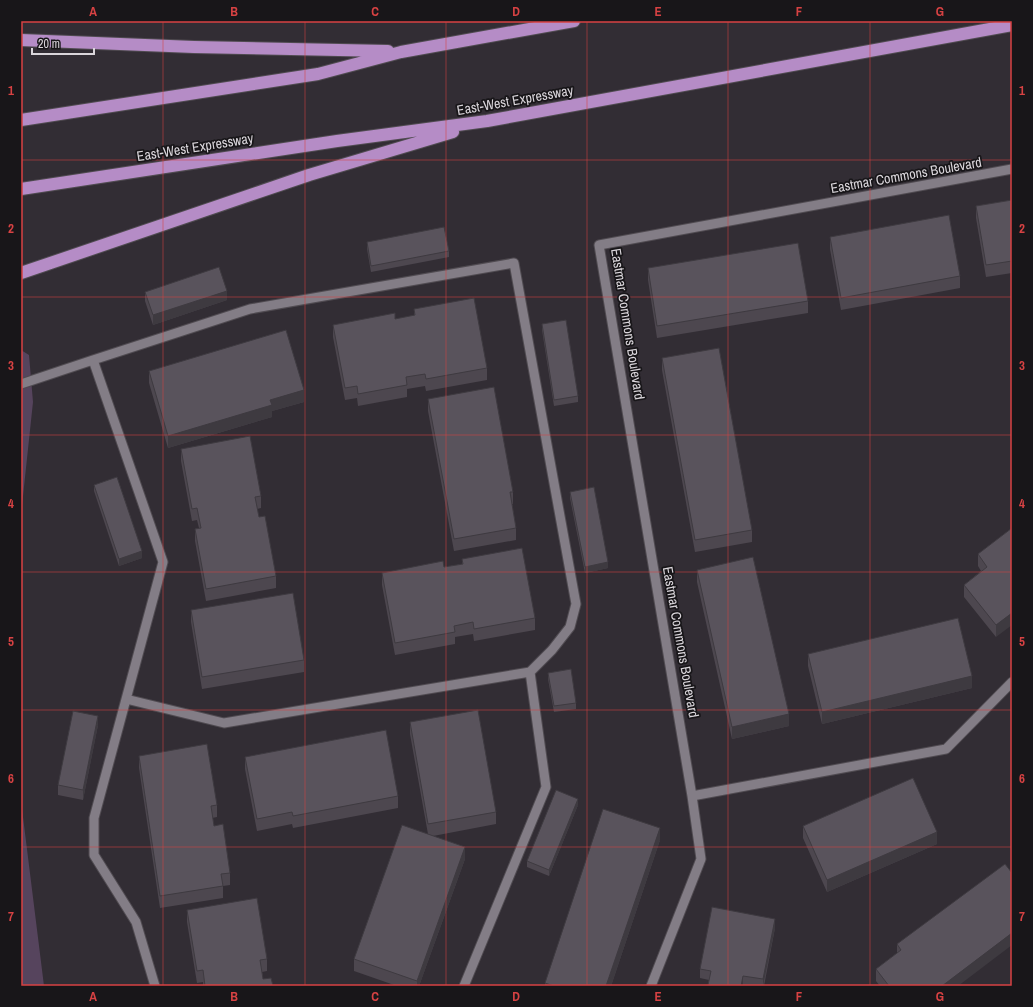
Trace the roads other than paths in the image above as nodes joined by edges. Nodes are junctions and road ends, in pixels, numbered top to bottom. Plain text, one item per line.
1 (574, 21) edge
2 (1012, 26) edge
3 (21, 40) edge
4 (401, 52) junction
5 (21, 120) edge
6 (487, 121) junction
7 (1012, 169) edge
8 (21, 189) edge
9 (21, 273) edge
10 (94, 360) junction
11 (21, 384) edge
12 (530, 672) junction
13 (1012, 682) edge
14 (126, 699) junction
15 (692, 796) junction
16 (155, 986) edge
17 (464, 986) edge
18 (651, 986) edge

1 - 4 highway
2 - 6 highway, East-West Expressway
3 - 4 highway
4 - 5 highway
6 - 8 highway, East-West Expressway
6 - 9 highway
7 - 15 lane, Eastmar Commons Boulevard
10 - 11 lane
10 - 12 lane
10 - 14 lane
12 - 14 lane
12 - 17 lane
13 - 15 lane
14 - 16 lane
15 - 18 lane, Eastmar Commons Boulevard

